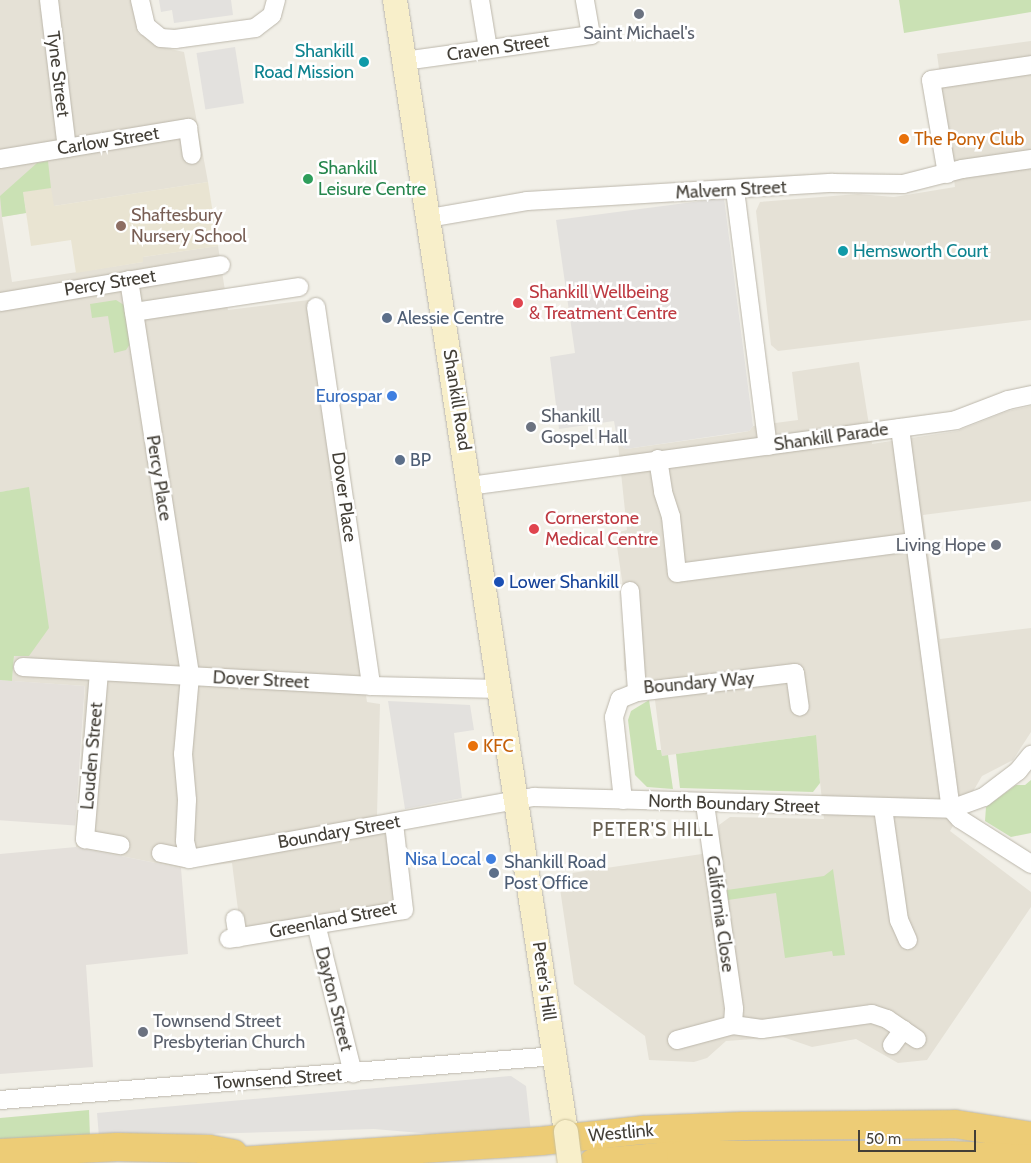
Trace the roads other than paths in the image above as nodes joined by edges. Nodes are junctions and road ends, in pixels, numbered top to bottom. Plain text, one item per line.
1 (48, 0) edge
2 (140, 0) edge
3 (276, 0) edge
4 (395, 0) edge
5 (480, 0) edge
6 (585, 0) edge
7 (488, 49) junction
8 (404, 61) junction
9 (1031, 65) edge
10 (67, 148) junction
11 (192, 155) dead end
12 (0, 159) edge
13 (1031, 159) edge
14 (947, 174) junction
15 (735, 190) junction
16 (429, 218) junction
17 (221, 266) dead end
18 (129, 280) junction
19 (299, 287) dead end
20 (0, 302) edge
21 (316, 307) dead end
22 (134, 312) junction
23 (1031, 395) edge
24 (900, 428) junction
25 (768, 446) junction
26 (658, 459) junction
27 (470, 486) junction
28 (914, 542) junction
29 (630, 591) dead end
30 (23, 667) dead end
31 (99, 672) junction
32 (190, 676) junction
33 (371, 686) junction
34 (500, 689) junction
35 (637, 692) junction
36 (800, 707) dead end
37 (1031, 755) edge
38 (518, 800) junction
39 (623, 800) junction
40 (705, 804) junction
41 (883, 808) junction
42 (951, 810) junction
43 (394, 823) junction
44 (120, 845) dead end
45 (161, 853) dead end
46 (190, 859) junction
47 (1031, 864) edge
48 (235, 919) dead end
49 (316, 924) junction
50 (908, 940) dead end
51 (733, 1025) junction
52 (677, 1040) dead end
53 (892, 1045) dead end
54 (555, 1056) junction
55 (353, 1074) junction
56 (0, 1100) edge
57 (1031, 1117) edge
58 (955, 1124) junction
59 (1031, 1136) edge
60 (0, 1153) edge
61 (950, 1155) junction
62 (253, 1158) junction
63 (1031, 1159) edge
64 (211, 1163) edge
65 (570, 1163) edge
66 (593, 1163) edge
67 (977, 1163) edge

1 - 10 street, Tyne Street
2 - 3 street
4 - 8 main road, Shankill Road
5 - 7 street
6 - 7 street, Craven Street
7 - 8 street, Craven Street
8 - 16 main road, Shankill Road
9 - 14 street
10 - 11 street, Carlow Street
10 - 12 street, Carlow Street
13 - 14 street, Malvern Street
14 - 15 street, Malvern Street
15 - 16 street, Malvern Street
15 - 25 street
16 - 27 main road, Shankill Road
17 - 18 street, Percy Street
18 - 20 street, Percy Street
18 - 22 street, Percy Place
19 - 22 street, Percy Street
21 - 33 street, Dover Place
22 - 32 street, Percy Place
23 - 24 street
24 - 25 street, Shankill Parade
24 - 28 street, Shankill Parade
25 - 26 street, Shankill Parade
26 - 27 street, Shankill Parade
26 - 28 street
27 - 34 main road, Shankill Road
28 - 42 street, Shankill Parade
29 - 35 street, Boundary Way
30 - 31 street, Dover Street
31 - 32 street, Dover Street
31 - 44 street, Louden Street
32 - 33 street, Dover Street
32 - 46 street, Percy Place
33 - 34 street, Dover Street
34 - 38 main road, Shankill Road
35 - 36 street, Boundary Way
35 - 39 street
37 - 42 street
38 - 39 street, North Boundary Street
38 - 43 street, Boundary Street
38 - 54 main road, Peter's Hill
39 - 40 street, North Boundary Street
40 - 41 street, North Boundary Street
40 - 51 street, California Close
41 - 42 street, North Boundary Street
41 - 50 street
42 - 47 street
43 - 46 street, Boundary Street
43 - 49 street, Greenland Street
45 - 46 street, Boundary Street
48 - 49 street, Greenland Street
49 - 55 street, Dayton Street
51 - 52 street
51 - 53 street
54 - 55 street, Townsend Street
54 - 65 main road, Peter's Hill, bridge
55 - 56 street, Townsend Street
57 - 58 highway
58 - 59 highway, Westlink
58 - 62 highway, Westlink
60 - 62 highway
61 - 63 highway, Westlink
61 - 66 highway, Westlink
61 - 67 highway
62 - 64 highway, Westlink

